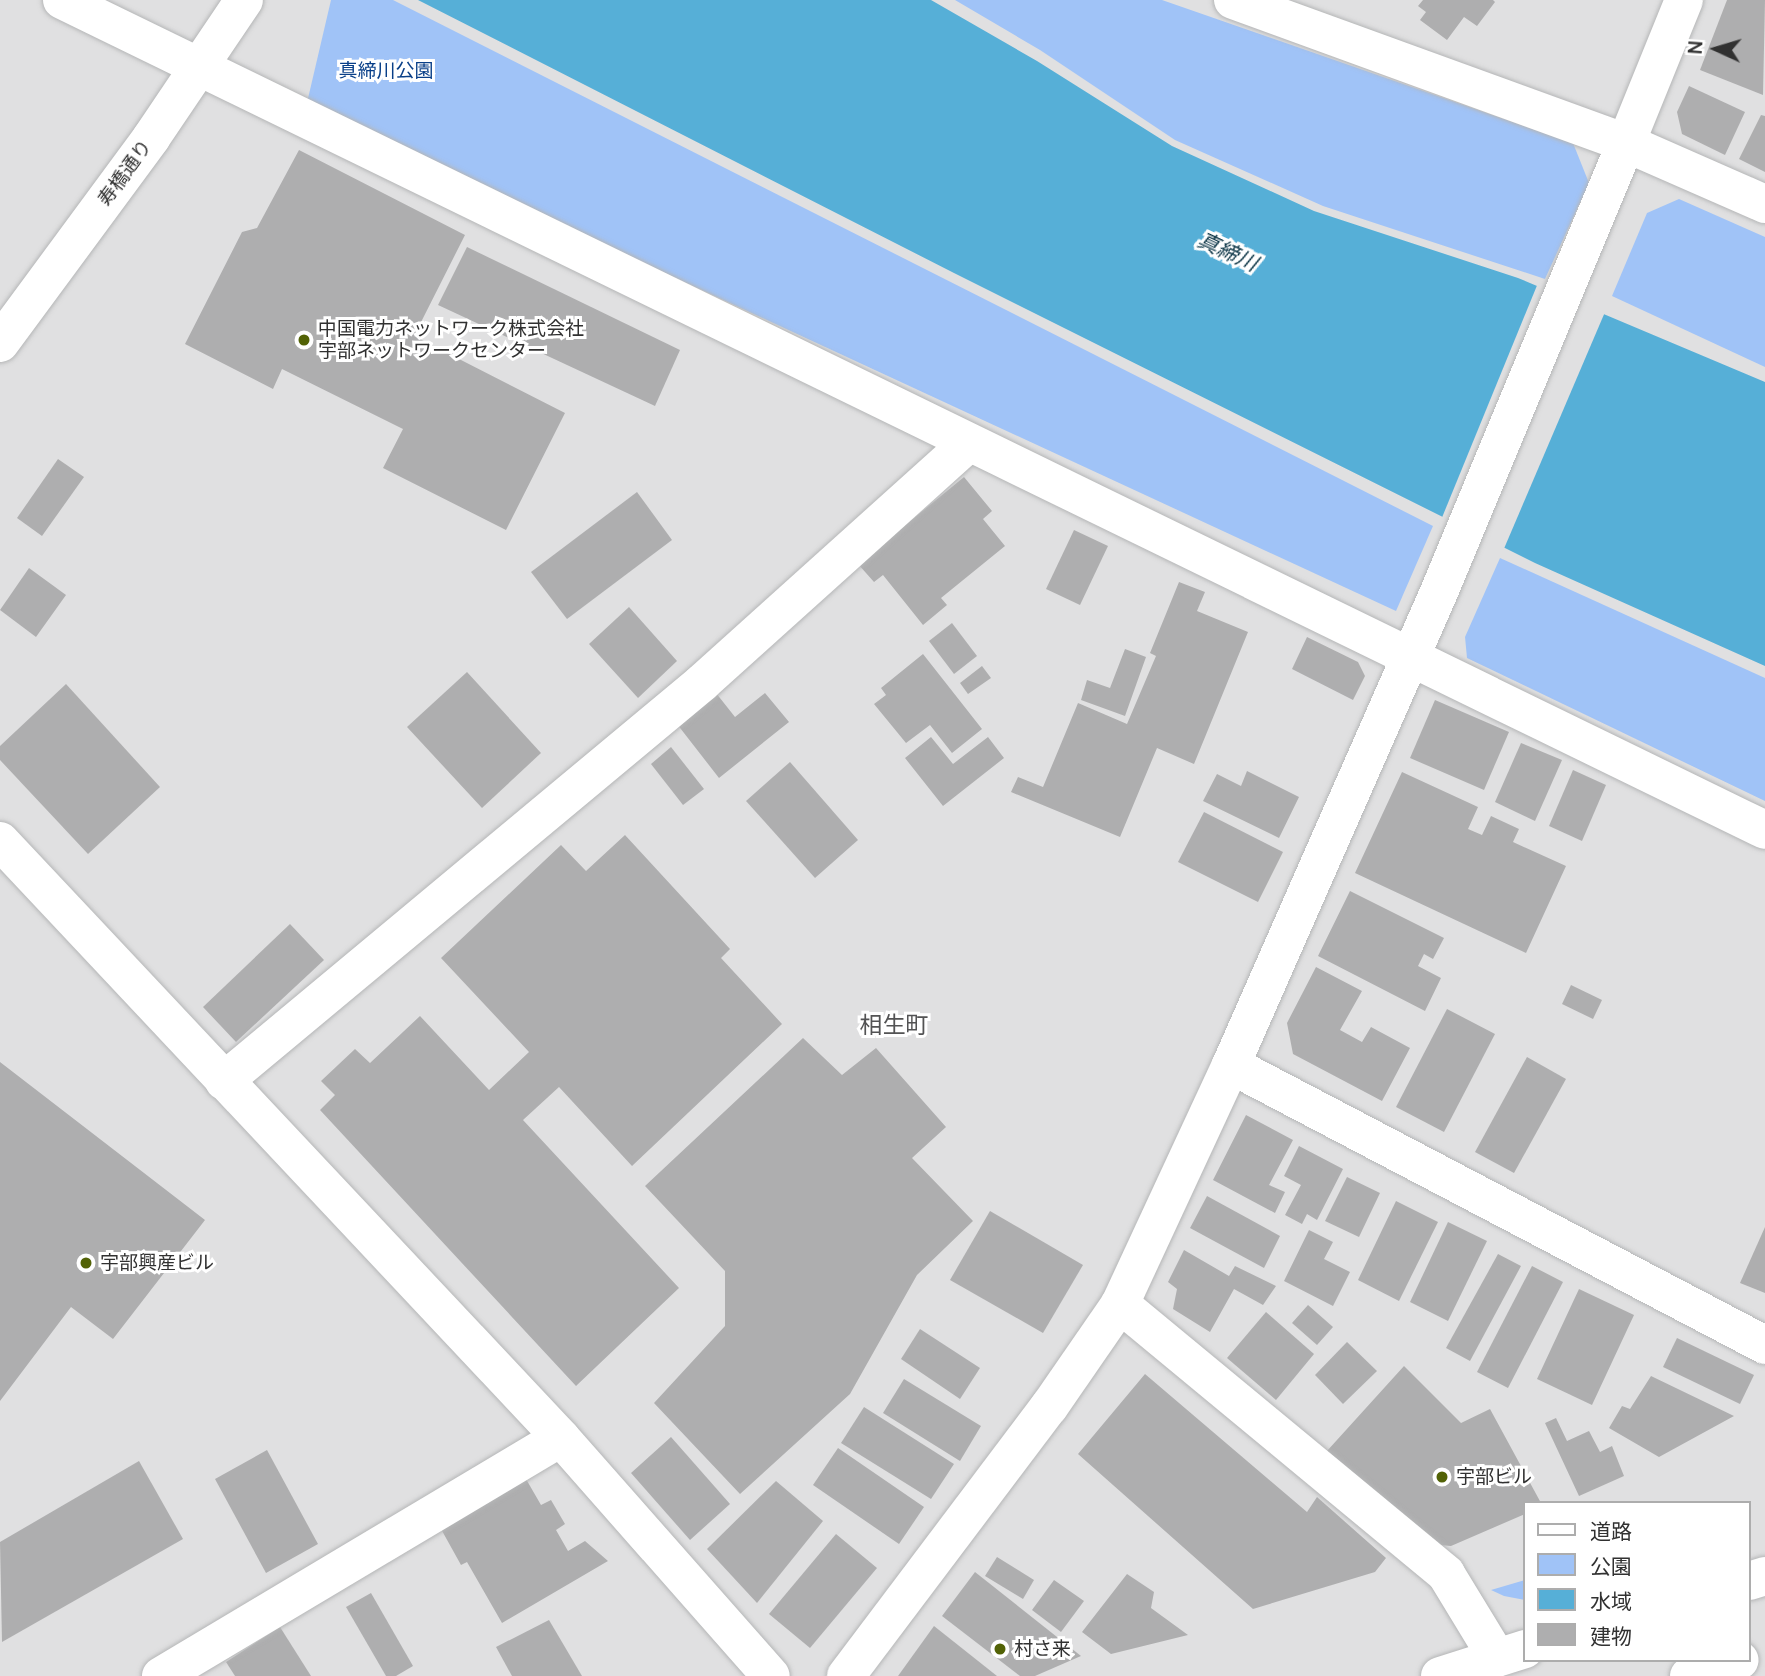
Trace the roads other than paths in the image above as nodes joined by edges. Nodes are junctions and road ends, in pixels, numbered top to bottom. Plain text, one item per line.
1 (62, 0) edge
2 (244, 0) edge
3 (1233, 0) edge
4 (1684, 0) edge
5 (198, 68) junction
6 (1626, 144) junction
7 (1765, 204) edge
8 (0, 343) edge
9 (968, 443) junction
10 (1411, 654) junction
11 (1765, 830) edge
12 (0, 841) edge
13 (1231, 1065) junction
14 (225, 1081) junction
15 (1121, 1304) junction
16 (1765, 1345) edge
17 (561, 1438) junction
18 (1511, 1654) edge
19 (1734, 1662) edge
20 (160, 1676) edge
21 (771, 1676) edge
22 (846, 1676) edge
23 (1440, 1676) edge
24 (1689, 1676) edge

1 - 5 street
2 - 5 street, 寿橋通り
3 - 6 street
4 - 6 street
5 - 8 street, 寿橋通り
5 - 9 street
6 - 7 street
6 - 10 street
9 - 10 street
9 - 14 street
10 - 11 street
10 - 13 street
12 - 14 street
13 - 15 street
13 - 16 street
14 - 17 street
15 - 18 street
15 - 22 street
17 - 20 street
17 - 21 street
18 - 23 street
19 - 24 street

